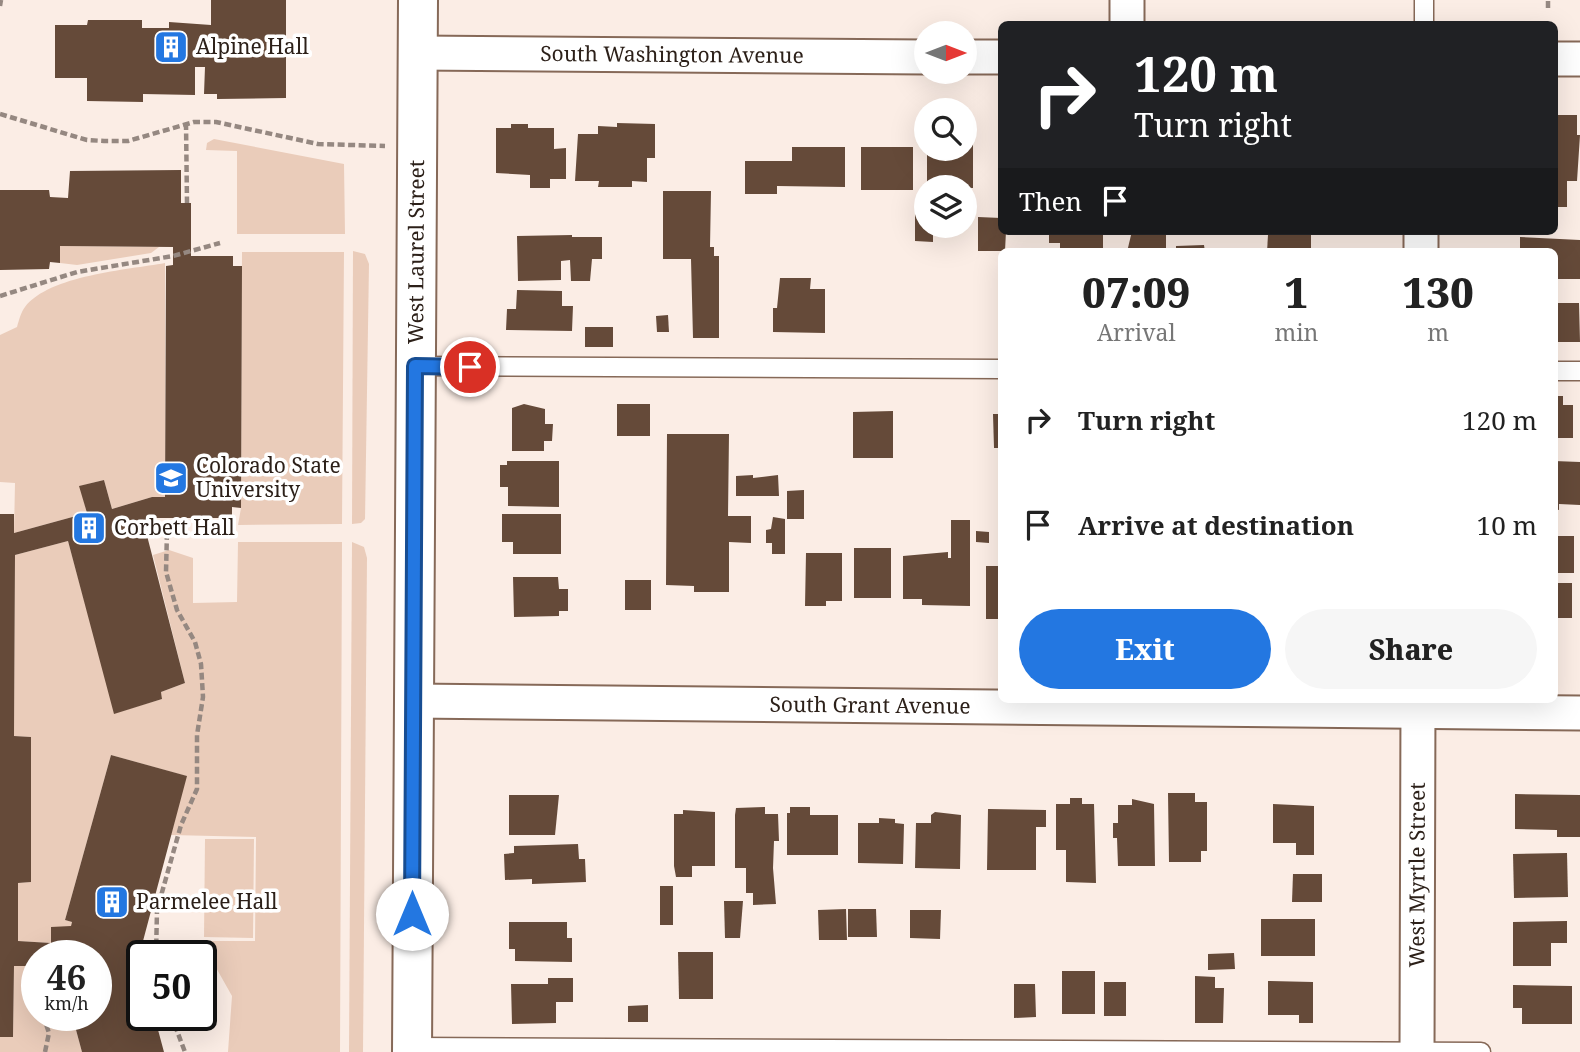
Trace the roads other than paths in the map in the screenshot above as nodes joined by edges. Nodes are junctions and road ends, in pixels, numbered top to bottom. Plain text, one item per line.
1 (418, 0) edge
2 (1127, 0) edge
3 (1424, 0) edge
4 (1127, 21) edge
5 (1424, 21) edge
6 (418, 53) junction
7 (914, 57) edge
8 (977, 57) edge
9 (998, 57) edge
10 (1558, 59) edge
11 (1580, 59) edge
12 (415, 366) junction
13 (998, 369) edge
14 (1558, 371) edge
15 (1580, 371) edge
16 (413, 701) junction
17 (1418, 706) edge
18 (1580, 713) edge
19 (412, 1049) edge
20 (1417, 1052) edge
21 (1481, 1052) edge

1 - 6 main road, West Laurel Street
2 - 4 street
3 - 5 lane
6 - 7 street, South Washington Avenue
6 - 12 main road, West Laurel Street
8 - 9 street
10 - 11 street
12 - 13 lane
12 - 16 main road, West Laurel Street
14 - 15 lane
16 - 17 street, South Grant Avenue
16 - 19 main road, West Laurel Street
17 - 18 street, South Grant Avenue
17 - 20 street, West Myrtle Street
19 - 20 lane
20 - 21 lane

